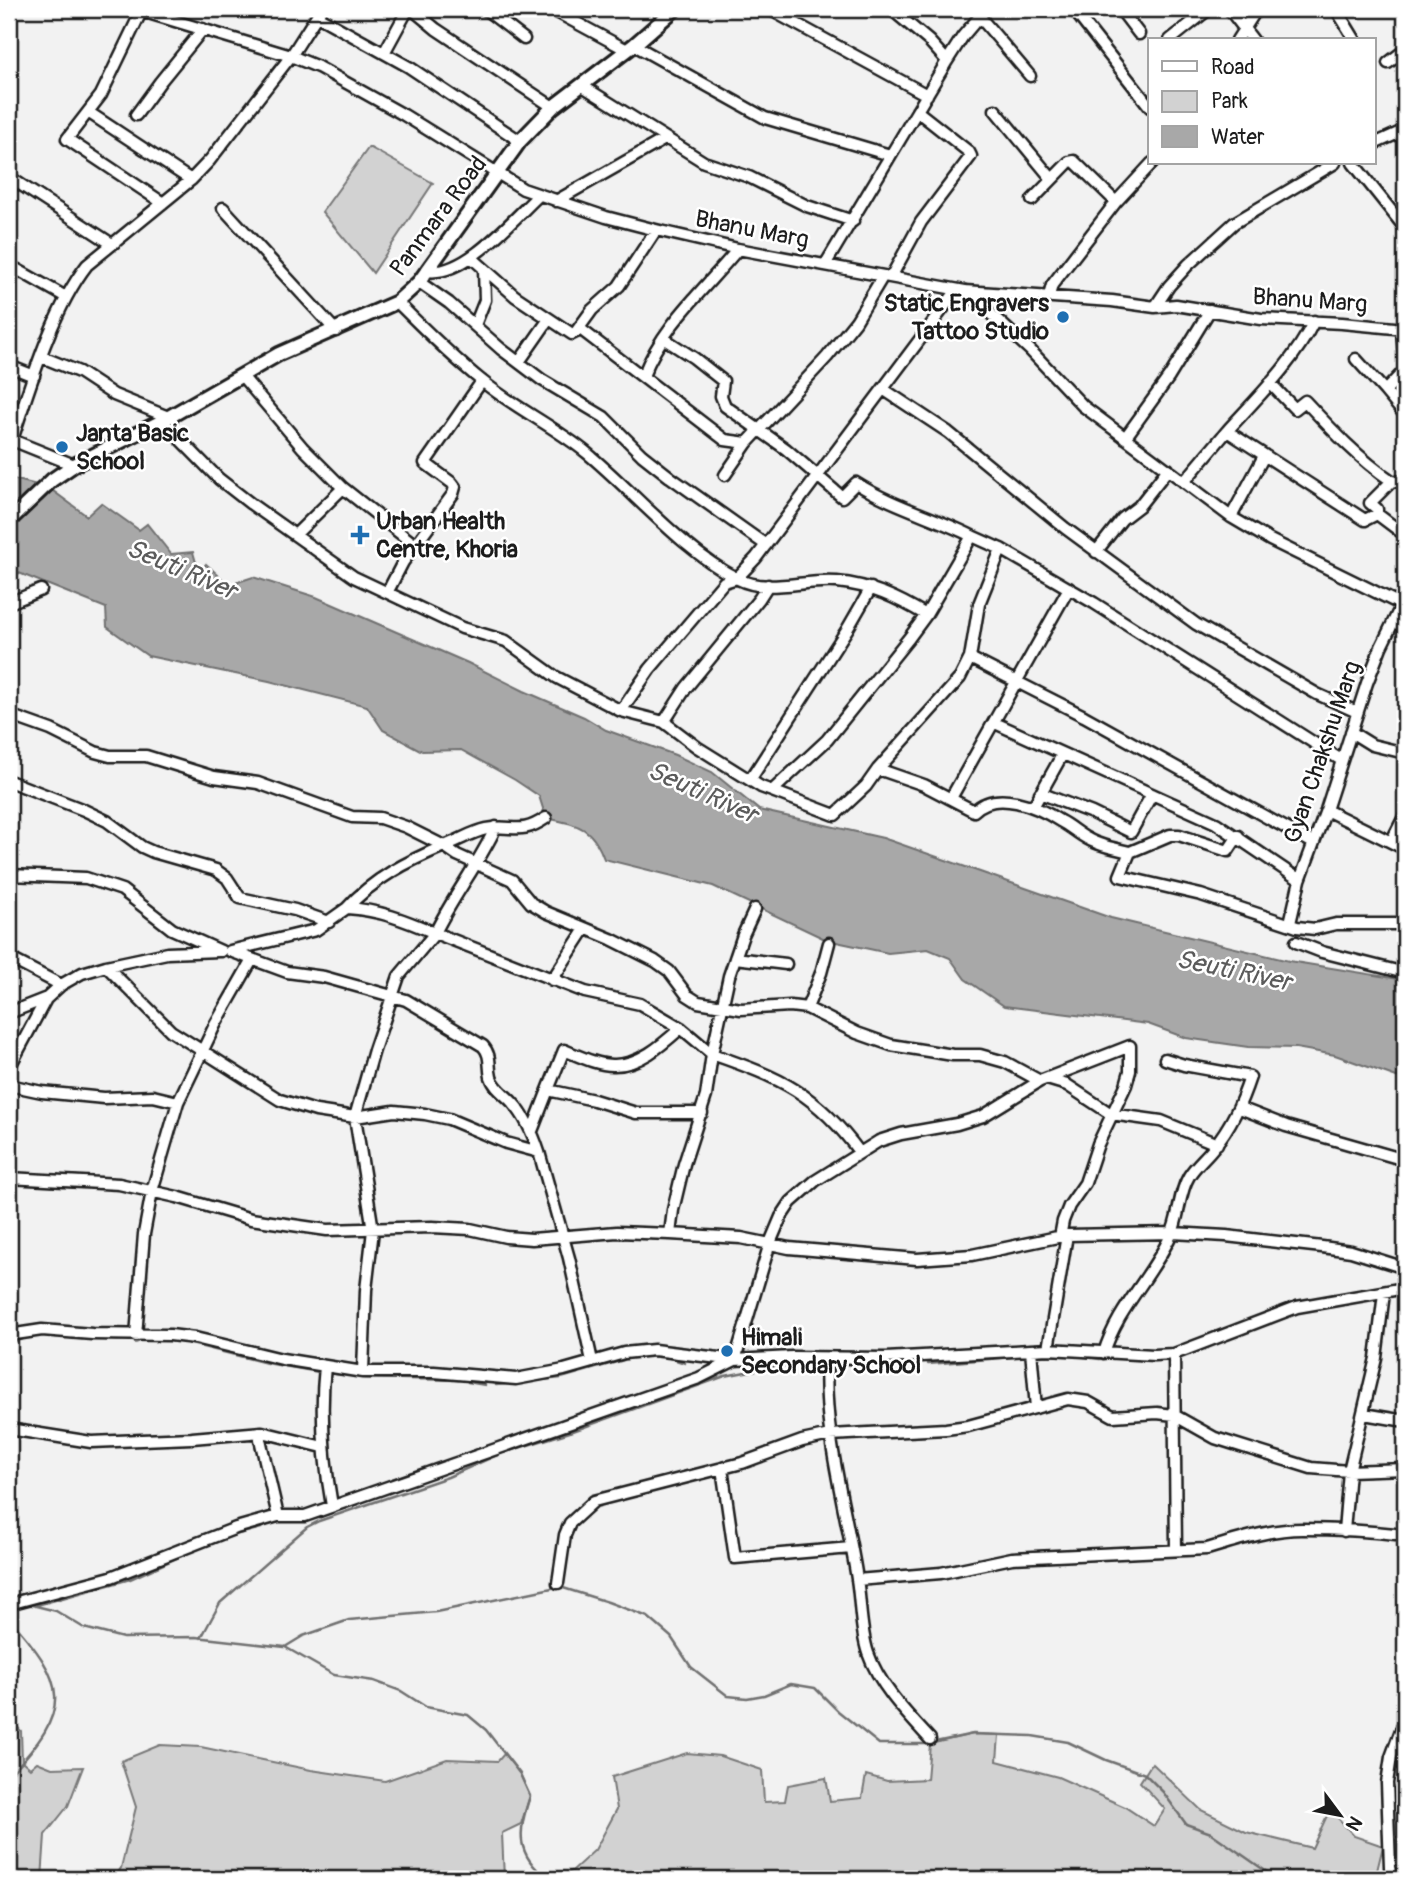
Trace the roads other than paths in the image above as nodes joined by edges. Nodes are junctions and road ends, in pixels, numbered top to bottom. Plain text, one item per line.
1 (138, 9) edge
2 (410, 9) edge
3 (485, 9) edge
4 (551, 9) edge
5 (675, 9) edge
6 (769, 9) edge
7 (891, 9) edge
8 (1073, 9) edge
9 (1120, 9) edge
10 (1209, 9) edge
11 (1229, 9) edge
12 (1256, 9) edge
13 (1336, 9) edge
14 (319, 11) edge
15 (983, 13) edge
16 (1245, 28) junction
17 (203, 29) junction
18 (1139, 34) dead end
19 (1173, 38) edge
20 (1238, 38) edge
21 (1252, 38) edge
22 (1354, 38) edge
23 (524, 39) dead end
24 (631, 47) junction
25 (1405, 50) edge
26 (384, 53) junction
27 (291, 56) junction
28 (947, 61) junction
29 (1388, 63) dead end
30 (1030, 76) dead end
31 (580, 85) junction
32 (927, 94) junction
33 (1148, 104) edge
34 (553, 107) junction
35 (995, 110) dead end
36 (916, 111) junction
37 (88, 112) junction
38 (136, 115) dead end
39 (1404, 134) edge
40 (665, 139) junction
41 (520, 141) junction
42 (1376, 143) edge
43 (890, 155) junction
44 (1151, 164) edge
45 (1333, 164) edge
46 (1354, 164) edge
47 (497, 175) junction
48 (9, 177) edge
49 (191, 180) junction
50 (1052, 180) junction
51 (538, 196) junction
52 (1032, 200) dead end
53 (556, 201) junction
54 (1116, 202) junction
55 (163, 203) junction
56 (223, 208) dead end
57 (853, 221) junction
58 (1405, 228) edge
59 (656, 230) junction
60 (112, 244) junction
61 (738, 249) junction
62 (471, 257) junction
63 (9, 265) edge
64 (825, 265) junction
65 (484, 269) junction
66 (423, 276) junction
67 (887, 277) junction
68 (961, 290) junction
69 (1049, 296) junction
70 (66, 297) junction
71 (397, 302) junction
72 (1155, 307) junction
73 (1210, 310) junction
74 (549, 319) junction
75 (1314, 321) junction
76 (475, 325) junction
77 (579, 328) junction
78 (1403, 329) edge
79 (336, 331) junction
80 (663, 338) junction
81 (42, 357) junction
82 (1356, 359) dead end
83 (519, 362) junction
84 (9, 366) edge
85 (34, 376) junction
86 (242, 376) junction
87 (643, 376) junction
88 (482, 381) junction
89 (1270, 383) junction
90 (883, 389) junction
91 (1384, 391) junction
92 (1405, 415) edge
93 (165, 419) junction
94 (758, 430) junction
95 (1227, 431) junction
96 (1125, 438) junction
97 (10, 440) edge
98 (747, 443) junction
99 (1264, 456) junction
100 (74, 466) junction
101 (1168, 469) junction
102 (817, 474) junction
103 (725, 475) dead end
104 (1392, 481) junction
105 (1184, 482) junction
106 (1405, 482) edge
107 (343, 488) junction
108 (1377, 514) junction
109 (1231, 517) junction
110 (9, 521) edge
111 (295, 535) junction
112 (1405, 535) edge
113 (972, 536) junction
114 (415, 545) junction
115 (766, 545) junction
116 (1001, 549) junction
117 (1096, 552) junction
118 (737, 578) junction
119 (768, 585) junction
120 (871, 588) junction
121 (1069, 588) junction
122 (41, 590) dead end
123 (388, 591) junction
124 (9, 603) edge
125 (1403, 608) edge
126 (926, 615) junction
127 (970, 658) junction
128 (1016, 683) junction
129 (621, 711) junction
130 (1357, 712) junction
131 (9, 715) edge
132 (664, 722) junction
133 (995, 723) junction
134 (1351, 732) junction
135 (1405, 752) edge
136 (1062, 755) junction
137 (1341, 760) junction
138 (878, 769) junction
139 (750, 780) junction
140 (9, 781) edge
141 (772, 791) junction
142 (1040, 793) junction
143 (1152, 794) junction
144 (951, 798) junction
145 (1033, 807) junction
146 (1326, 810) junction
147 (1405, 815) edge
148 (546, 818) dead end
149 (496, 827) junction
150 (1238, 836) junction
151 (1391, 842) junction
152 (1313, 843) junction
153 (444, 846) junction
154 (1405, 849) edge
155 (1130, 852) junction
156 (477, 865) junction
157 (9, 875) edge
158 (1300, 880) junction
159 (347, 908) junction
160 (755, 909) dead end
161 (329, 922) junction
162 (1290, 923) junction
163 (1405, 924) edge
164 (585, 929) junction
165 (435, 933) junction
166 (1296, 942) dead end
167 (828, 943) dead end
168 (225, 951) junction
169 (9, 958) edge
170 (735, 958) junction
171 (252, 960) junction
172 (786, 964) dead end
173 (106, 967) junction
174 (1405, 973) edge
175 (552, 980) junction
176 (61, 985) junction
177 (391, 995) junction
178 (47, 998) junction
179 (722, 1007) junction
180 (807, 1008) junction
181 (9, 1013) edge
182 (681, 1028) junction
183 (202, 1052) junction
184 (712, 1054) junction
185 (1165, 1059) dead end
186 (9, 1069) edge
187 (1043, 1080) junction
188 (9, 1085) edge
189 (548, 1090) junction
190 (178, 1102) junction
191 (1240, 1108) junction
192 (702, 1113) junction
193 (1111, 1114) junction
194 (355, 1117) junction
195 (532, 1131) junction
196 (1216, 1144) junction
197 (539, 1152) junction
198 (860, 1153) junction
199 (1405, 1160) edge
200 (9, 1178) edge
201 (152, 1191) junction
202 (373, 1230) junction
203 (1173, 1233) junction
204 (670, 1234) junction
205 (1063, 1236) junction
206 (562, 1237) junction
207 (770, 1243) junction
208 (1405, 1268) edge
209 (1405, 1288) edge
210 (1384, 1293) junction
211 (9, 1335) edge
212 (136, 1336) junction
213 (1048, 1349) junction
214 (1031, 1350) junction
215 (1104, 1353) junction
216 (1174, 1354) junction
217 (827, 1358) junction
218 (735, 1360) junction
219 (592, 1361) junction
220 (325, 1366) junction
221 (363, 1371) junction
222 (1036, 1408) junction
223 (1364, 1413) junction
224 (1174, 1415) junction
225 (1405, 1421) edge
226 (9, 1429) edge
227 (262, 1432) junction
228 (830, 1435) junction
229 (323, 1447) junction
230 (722, 1468) junction
231 (1405, 1469) edge
232 (1349, 1471) junction
233 (332, 1506) junction
234 (278, 1516) junction
235 (1344, 1531) junction
236 (1405, 1535) edge
237 (851, 1548) junction
238 (1176, 1550) junction
239 (857, 1580) junction
240 (558, 1583) dead end
241 (9, 1604) edge
242 (1405, 1719) edge
243 (930, 1739) dead end
244 (1394, 1879) edge

1 - 17 street, Bhanu Marg
1 - 37 street
2 - 26 street
2 - 34 street
3 - 23 street
4 - 24 street
5 - 24 street, Panmara Road
6 - 32 street
7 - 28 street
8 - 33 street
9 - 18 street
10 - 19 street
11 - 16 street
12 - 16 street
13 - 22 street
14 - 26 street
14 - 27 street
15 - 28 street
15 - 30 street
16 - 20 street
16 - 21 street
17 - 27 street, Bhanu Marg
17 - 38 street
24 - 31 street, Panmara Road
24 - 43 street
25 - 29 street
26 - 41 street
27 - 47 street, Bhanu Marg
27 - 49 street
28 - 32 street
31 - 34 street, Panmara Road
31 - 40 street
32 - 36 street
34 - 41 street, Panmara Road
35 - 50 street
36 - 43 street
36 - 67 street
37 - 49 street
37 - 55 street
39 - 42 street
40 - 53 street
40 - 57 street
41 - 47 street, Panmara Road
43 - 57 street
44 - 54 street
45 - 72 street
46 - 58 street
47 - 51 street, Bhanu Marg
47 - 66 street, Panmara Road
48 - 60 street
49 - 55 street
50 - 52 street
50 - 54 street
51 - 53 street, Bhanu Marg
51 - 62 street
53 - 59 street, Bhanu Marg
54 - 69 street
55 - 60 street
56 - 79 street
57 - 64 street
59 - 61 street, Bhanu Marg
59 - 77 street
60 - 70 street
61 - 64 street, Bhanu Marg
61 - 80 street
62 - 65 street
62 - 66 street
63 - 70 street
64 - 67 street, Bhanu Marg
65 - 74 street
65 - 76 street
66 - 71 street, Panmara Road
66 - 76 street
67 - 68 street, Bhanu Marg
67 - 94 street
68 - 69 street, Bhanu Marg
68 - 90 street
68 - 96 street
69 - 72 street, Bhanu Marg
70 - 81 street
71 - 79 street, Panmara Road
71 - 88 street
72 - 73 street, Bhanu Marg
73 - 75 street, Bhanu Marg
73 - 96 street
74 - 77 street
74 - 83 street
75 - 78 street, Bhanu Marg
75 - 89 street
76 - 83 street
77 - 87 street
78 - 91 street
79 - 86 street, Panmara Road
80 - 87 street
80 - 94 street
81 - 85 street
81 - 93 street
82 - 91 street
83 - 115 street
84 - 85 street
85 - 97 street
86 - 93 street, Panmara Road
86 - 107 street
87 - 98 street
88 - 114 street
88 - 118 street
89 - 95 street
89 - 104 street
90 - 102 street
90 - 117 street
91 - 92 street
93 - 100 street, Panmara Road
93 - 111 street
94 - 98 street
94 - 102 street
95 - 99 street
95 - 105 street
96 - 101 street
97 - 100 street
98 - 103 street
99 - 108 street
99 - 109 street
100 - 110 street, Panmara Road
101 - 105 street
101 - 117 street
102 - 113 street
102 - 115 street
104 - 106 street
104 - 108 street
105 - 109 street
107 - 111 street
107 - 114 street
108 - 112 street
109 - 125 street
111 - 123 street
113 - 116 street
113 - 126 street
114 - 123 street
115 - 118 street
116 - 121 street
116 - 127 street
117 - 130 street
118 - 119 street
118 - 129 street
119 - 120 street
119 - 132 street
120 - 126 street
120 - 139 street
121 - 128 street
121 - 137 street
122 - 124 street
123 - 129 street
125 - 130 street, Gyan Chakshu Marg
126 - 141 street
127 - 128 street
127 - 138 street
128 - 133 street
128 - 152 street
129 - 132 street
130 - 134 street, Gyan Chakshu Marg
131 - 153 street
132 - 139 street
133 - 136 street
133 - 144 street
134 - 135 street
134 - 137 street, Gyan Chakshu Marg
136 - 142 street
136 - 143 street
137 - 146 street, Gyan Chakshu Marg
138 - 141 street
138 - 144 street
139 - 141 street
140 - 161 street
142 - 143 street
142 - 145 street
143 - 150 street
144 - 145 street
145 - 155 street
146 - 151 street
146 - 152 street, Gyan Chakshu Marg
147 - 151 street
148 - 149 street
149 - 153 street
149 - 156 street
150 - 155 street
150 - 158 street
151 - 154 street
152 - 158 street, Gyan Chakshu Marg
153 - 156 street
153 - 159 street
155 - 162 street
156 - 164 street
156 - 165 street
157 - 168 street
158 - 162 street, Gyan Chakshu Marg
159 - 161 street
159 - 165 street
160 - 170 street
161 - 168 street
162 - 163 street
164 - 175 street
164 - 179 street
165 - 175 street
165 - 177 street
166 - 174 street
167 - 180 street
168 - 171 street
168 - 173 street
169 - 176 street
170 - 172 street
170 - 179 street
171 - 177 street
171 - 183 street
173 - 176 street
173 - 183 street
175 - 182 street
176 - 178 street
177 - 194 street
177 - 195 street
178 - 181 street
178 - 186 street
179 - 180 street
179 - 184 street
180 - 187 street
182 - 184 street
182 - 189 street
183 - 190 street
183 - 194 street
184 - 192 street
184 - 198 street
185 - 191 street
187 - 193 street
187 - 193 street
187 - 198 street
188 - 190 street
189 - 192 street
189 - 195 street
190 - 201 street
191 - 196 street
191 - 199 street
192 - 204 street
193 - 196 street
193 - 205 street
194 - 197 street
194 - 202 street
195 - 197 street
196 - 203 street
197 - 206 street
198 - 207 street
200 - 201 street
201 - 202 street
201 - 212 street
202 - 206 street
202 - 221 street
203 - 205 street
203 - 208 street
203 - 215 street
204 - 206 street
204 - 207 street
205 - 207 street
205 - 213 street
206 - 219 street
207 - 218 street
209 - 210 street
210 - 216 street
210 - 223 street
211 - 212 street
212 - 220 street
213 - 214 street
213 - 215 street
214 - 217 street
214 - 222 street
215 - 216 street
216 - 224 street
217 - 218 street
217 - 228 street
218 - 219 street
218 - 233 street
219 - 221 street
220 - 221 street
220 - 229 street
222 - 224 street
222 - 228 street
223 - 225 street
223 - 232 street
224 - 232 street
224 - 238 street
226 - 227 street
227 - 229 street
227 - 234 street
228 - 230 street
228 - 237 street
229 - 233 street
230 - 237 street
230 - 240 street
231 - 232 street
232 - 235 street
233 - 234 street
234 - 241 street
235 - 236 street
235 - 238 street
237 - 239 street
238 - 239 street
239 - 243 street
242 - 244 street

